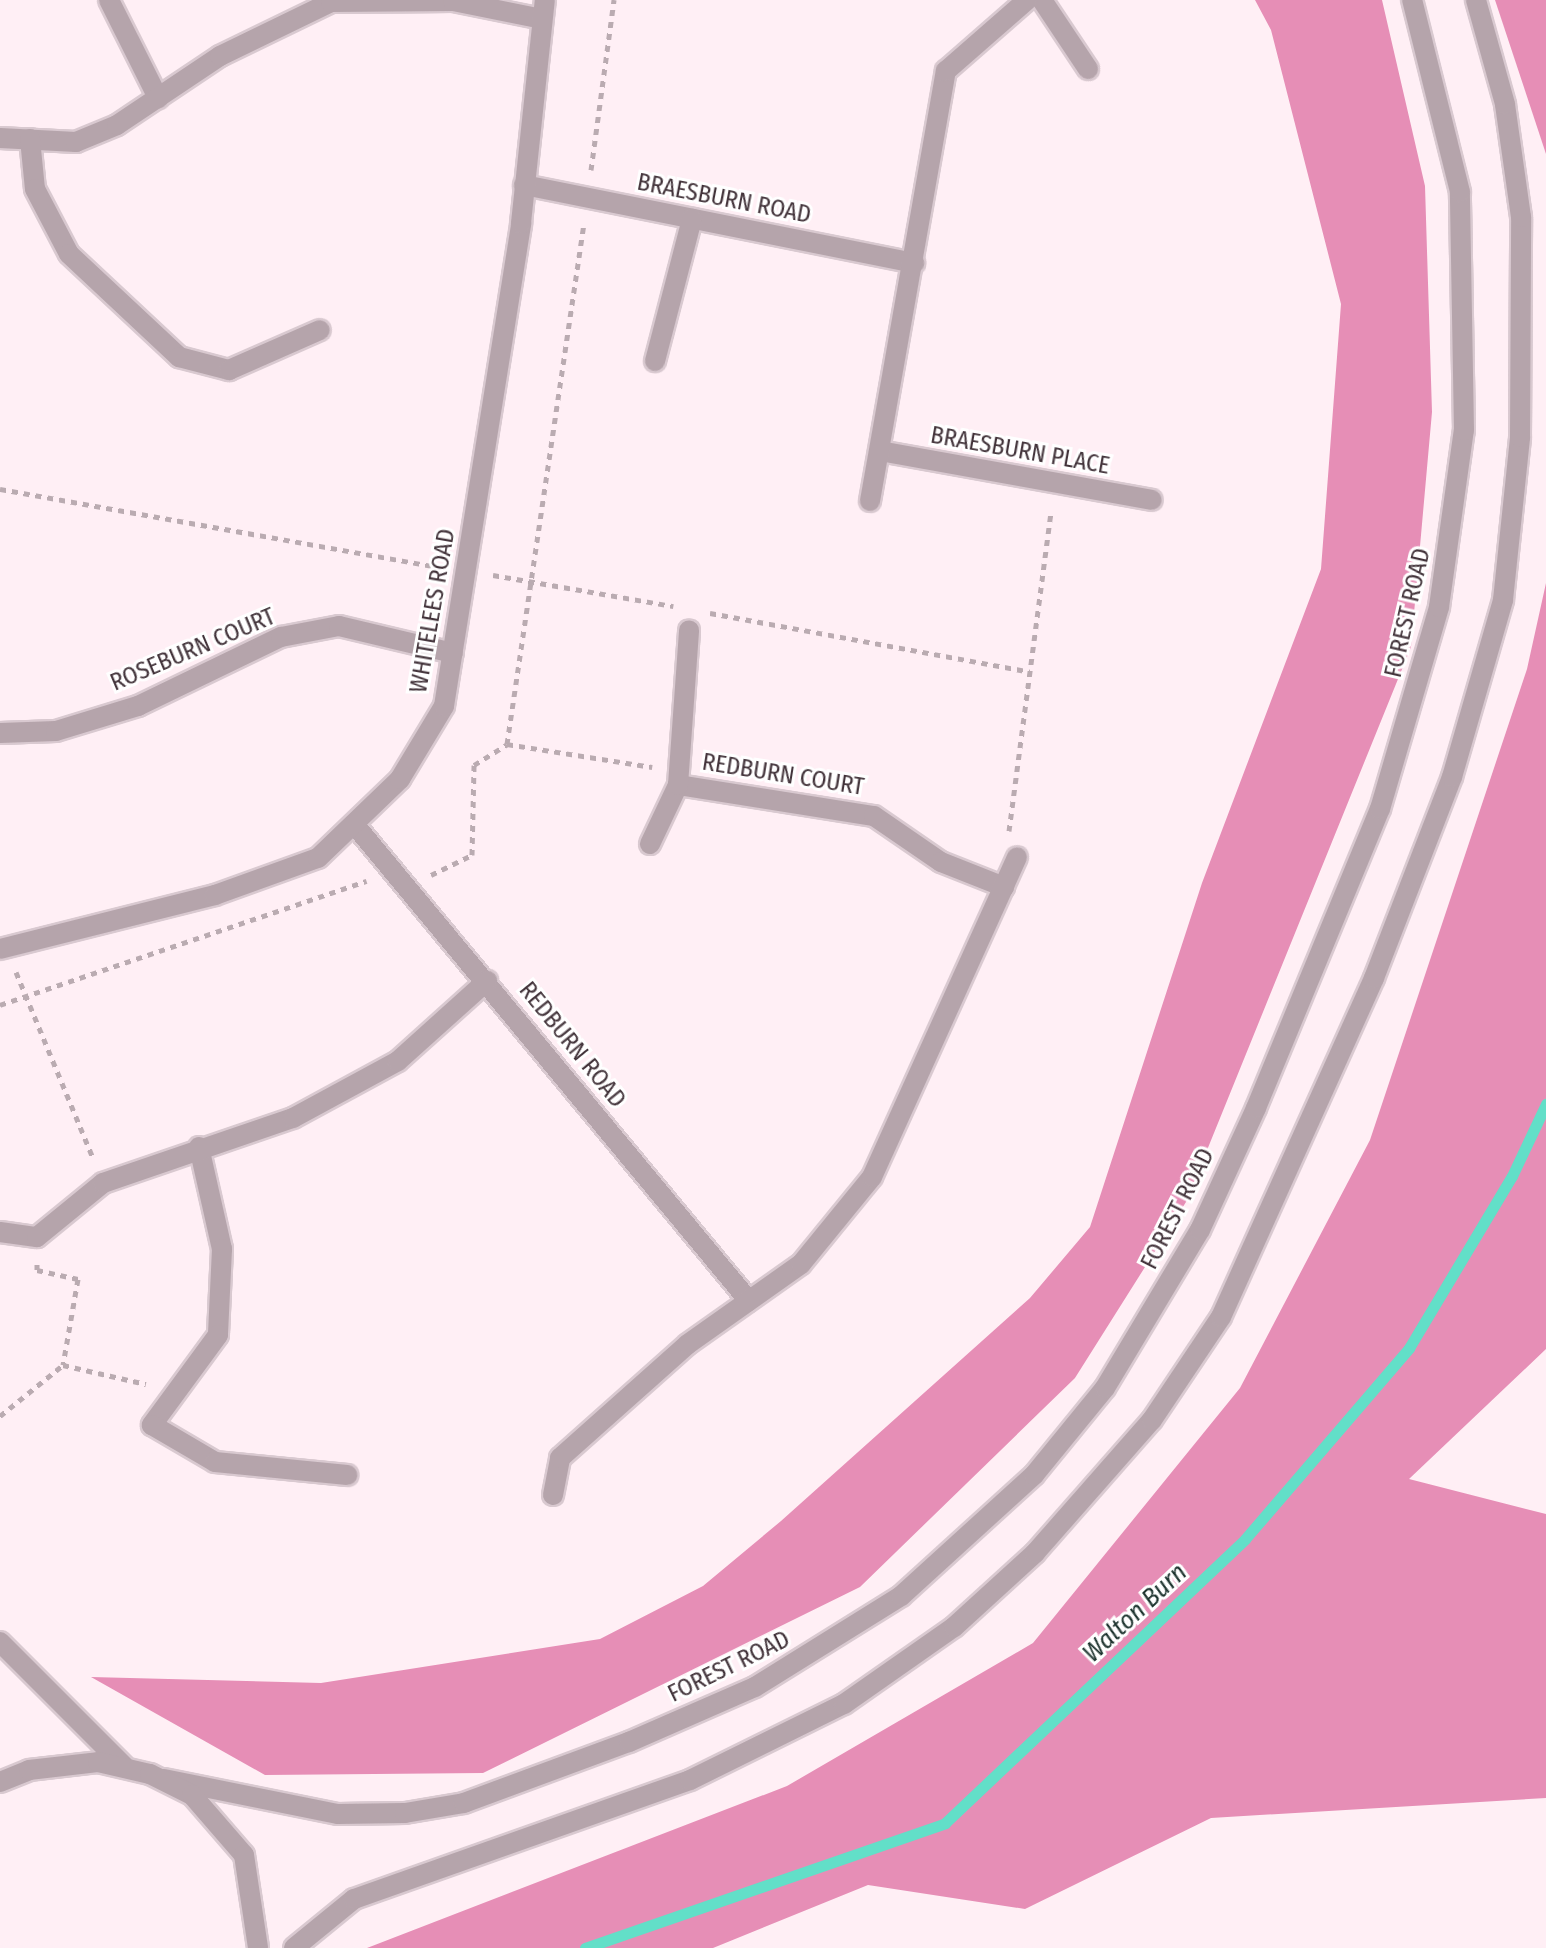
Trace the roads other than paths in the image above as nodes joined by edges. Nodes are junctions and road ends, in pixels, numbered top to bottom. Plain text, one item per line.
1 (109, 0) edge
2 (1027, 0) edge
3 (1042, 0) edge
4 (1412, 0) edge
5 (1476, 0) edge
6 (544, 9) edge
7 (1088, 69) dead end
8 (158, 98) junction
9 (0, 138) edge
10 (30, 139) junction
11 (524, 185) junction
12 (692, 219) junction
13 (914, 263) junction
14 (320, 330) dead end
15 (655, 361) dead end
16 (880, 451) junction
17 (1152, 500) dead end
18 (870, 501) dead end
19 (689, 630) dead end
20 (453, 653) junction
21 (0, 733) edge
22 (678, 785) junction
23 (354, 824) junction
24 (650, 844) dead end
25 (1017, 857) road end
26 (1004, 887) junction
27 (3, 948) edge
28 (487, 981) junction
29 (199, 1147) junction
30 (0, 1232) edge
31 (749, 1301) junction
32 (347, 1475) dead end
33 (553, 1495) dead end
34 (0, 1642) edge
35 (124, 1766) junction
36 (164, 1779) junction
37 (0, 1782) edge
38 (258, 1948) edge
39 (294, 1948) edge

1 - 8 street
2 - 13 street
3 - 7 street
4 - 36 street, FOREST ROAD
5 - 39 street
6 - 8 street
6 - 11 street, WHITELEES ROAD
8 - 10 street
9 - 10 street
10 - 14 street
11 - 12 street, BRAESBURN ROAD
11 - 20 street, WHITELEES ROAD
12 - 13 street, BRAESBURN ROAD
12 - 15 street
13 - 16 street
16 - 17 street, BRAESBURN PLACE
16 - 18 street
19 - 22 street, REDBURN COURT
20 - 21 street, ROSEBURN COURT
20 - 23 street, WHITELEES ROAD
22 - 24 street, REDBURN COURT
22 - 26 street, REDBURN COURT
23 - 27 street, WHITELEES ROAD
23 - 28 street, REDBURN ROAD
25 - 26 street
26 - 31 street
28 - 29 street
28 - 31 street, REDBURN ROAD
29 - 30 street
29 - 32 street
31 - 33 street
34 - 35 street
35 - 36 street
35 - 37 street
36 - 38 street

